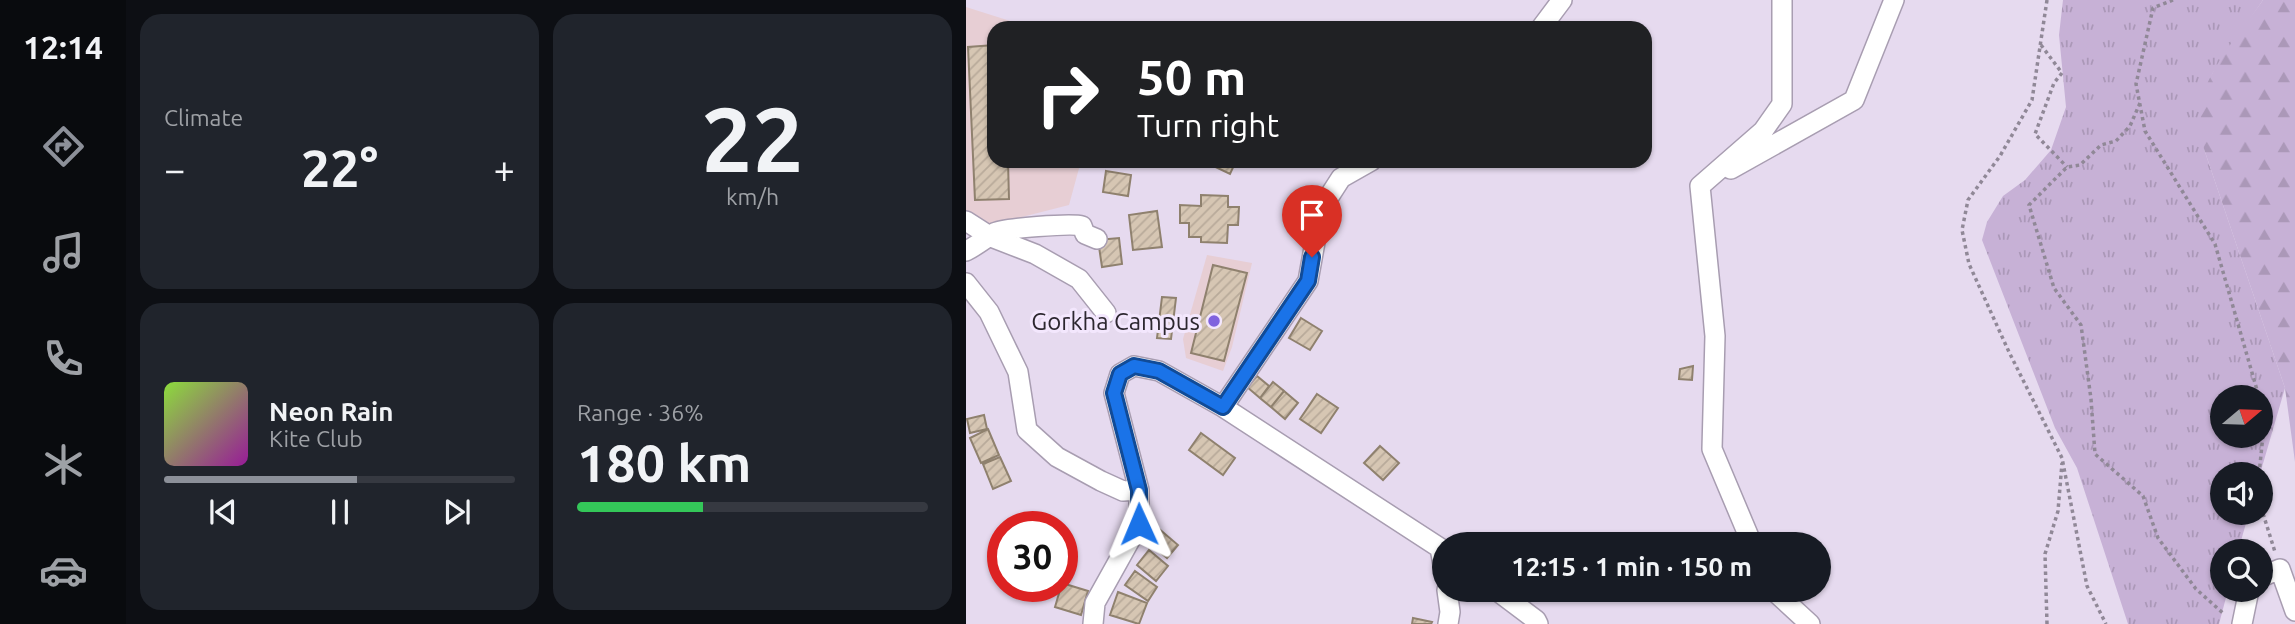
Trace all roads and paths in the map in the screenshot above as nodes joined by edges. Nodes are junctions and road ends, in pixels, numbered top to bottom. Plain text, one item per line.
1 (1562, 0) edge
2 (1782, 0) edge
3 (1895, 0) edge
4 (2047, 0) edge
5 (2173, 0) edge
6 (1546, 21) edge
7 (2041, 44) junction
8 (2140, 103) junction
9 (2067, 167) junction
10 (1359, 168) edge
11 (1700, 186) junction
12 (966, 221) edge
13 (991, 237) junction
14 (1097, 239) dead end
15 (966, 251) edge
16 (966, 283) edge
17 (1106, 313) dead end
18 (2256, 385) edge
19 (1223, 407) junction
20 (2062, 458) junction
21 (1139, 490) junction
22 (2267, 525) edge
23 (1747, 532) edge
24 (1432, 543) edge
25 (2280, 569) junction
26 (2273, 572) edge
27 (1449, 602) edge
28 (1512, 602) edge
29 (1786, 602) edge
30 (2246, 602) edge
31 (2295, 611) edge
32 (2242, 621) edge
33 (1093, 624) edge
34 (1448, 624) edge
35 (1538, 624) edge
36 (1810, 624) edge
37 (2047, 624) edge
38 (2106, 624) edge

1 - 6 street
2 - 11 street
3 - 11 street
4 - 7 path
5 - 8 path
7 - 9 path
7 - 20 path
8 - 9 path
8 - 18 path
9 - 32 path
10 - 19 street
11 - 23 street
12 - 13 street
13 - 14 street
13 - 15 street
13 - 17 street
16 - 21 street
19 - 21 street
19 - 24 street
20 - 37 path
20 - 38 path
21 - 33 street
22 - 25 path
25 - 26 street
25 - 31 street
27 - 34 street
28 - 35 street
29 - 36 street
30 - 32 street

